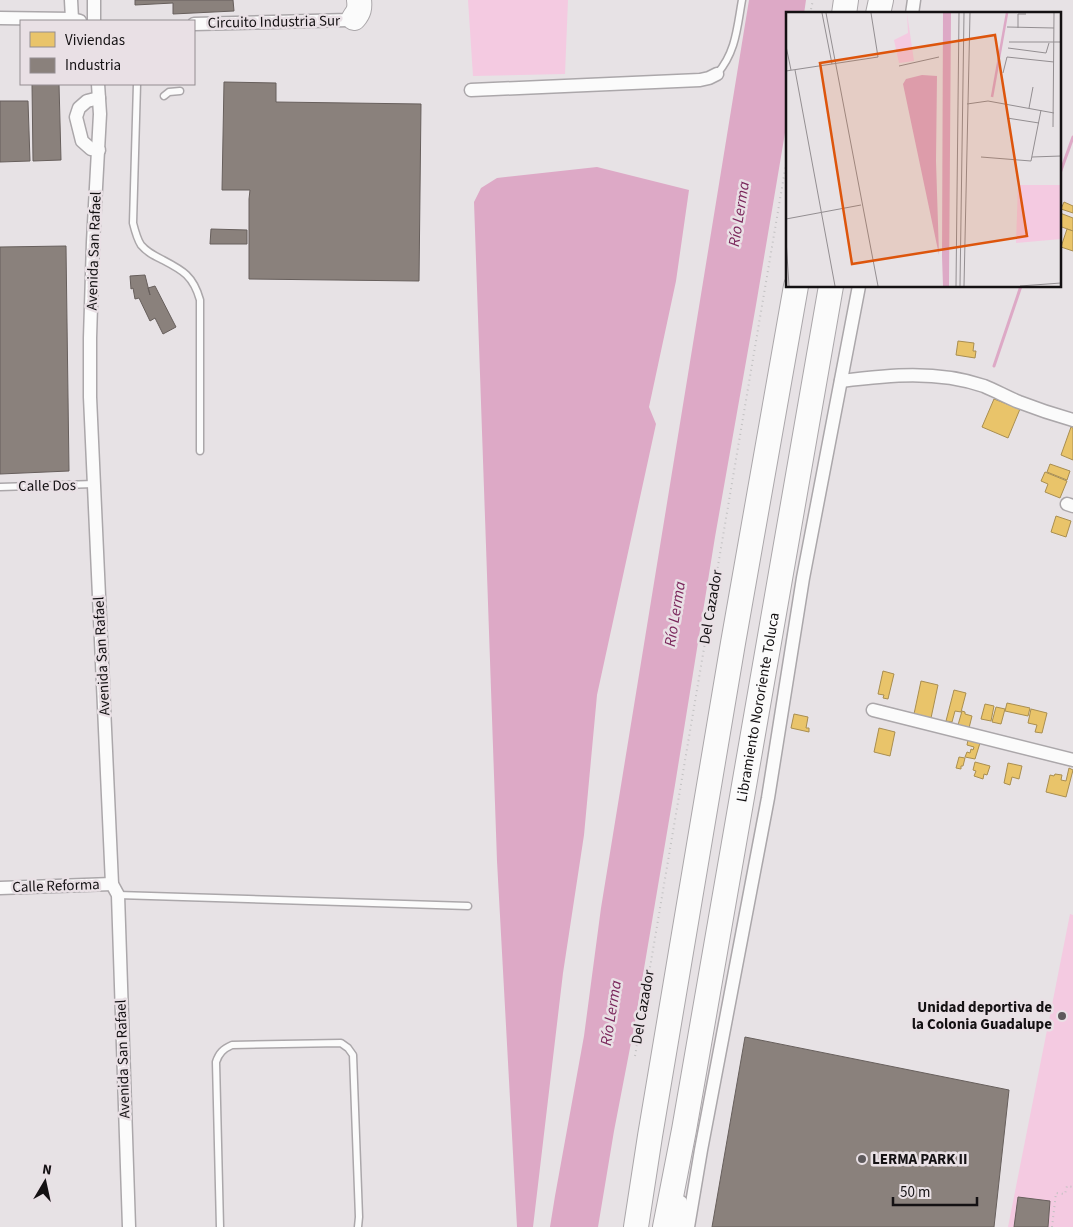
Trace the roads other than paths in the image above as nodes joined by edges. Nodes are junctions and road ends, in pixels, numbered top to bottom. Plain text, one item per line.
1 (71, 0) edge
2 (94, 0) edge
3 (742, 0) edge
4 (357, 9) edge
5 (0, 18) edge
6 (76, 20) edge
7 (94, 20) edge
8 (195, 24) edge
9 (717, 74) joint
10 (98, 85) edge
11 (137, 85) edge
12 (471, 90) dead end
13 (180, 91) dead end
14 (164, 96) dead end
15 (99, 98) junction
16 (99, 150) junction
17 (796, 288) edge
18 (831, 288) edge
19 (859, 288) edge
20 (841, 381) junction
21 (1073, 420) edge
22 (200, 450) dead end
23 (94, 484) junction
24 (0, 487) edge
25 (873, 710) dead end
26 (1073, 760) edge
27 (0, 888) edge
28 (115, 889) junction
29 (468, 906) dead end
30 (664, 1058) junction
31 (684, 1130) junction
32 (129, 1227) edge
33 (220, 1227) edge
34 (358, 1227) edge
35 (621, 1227) edge
36 (636, 1227) edge
37 (665, 1227) edge
38 (678, 1227) edge
39 (688, 1227) edge

1 - 6 street
2 - 7 street
3 - 9 lane
4 - 8 street, Circuito Industria Sur
5 - 6 street
9 - 12 street
10 - 15 street, Avenida San Rafael
11 - 22 lane
13 - 14 lane
15 - 16 street, Avenida San Rafael
15 - 16 street
16 - 23 street, Avenida San Rafael
17 - 30 highway
18 - 31 highway, Libramiento Nororiente Toluca
19 - 20 street
20 - 21 street
20 - 39 street
23 - 24 lane, Calle Dos
23 - 28 street, Avenida San Rafael
25 - 26 street
27 - 28 street, Calle Reforma
28 - 29 lane
28 - 32 street, Avenida San Rafael
30 - 35 highway
30 - 36 highway
31 - 37 highway, Libramiento Nororiente Toluca
31 - 38 street
33 - 34 lane

